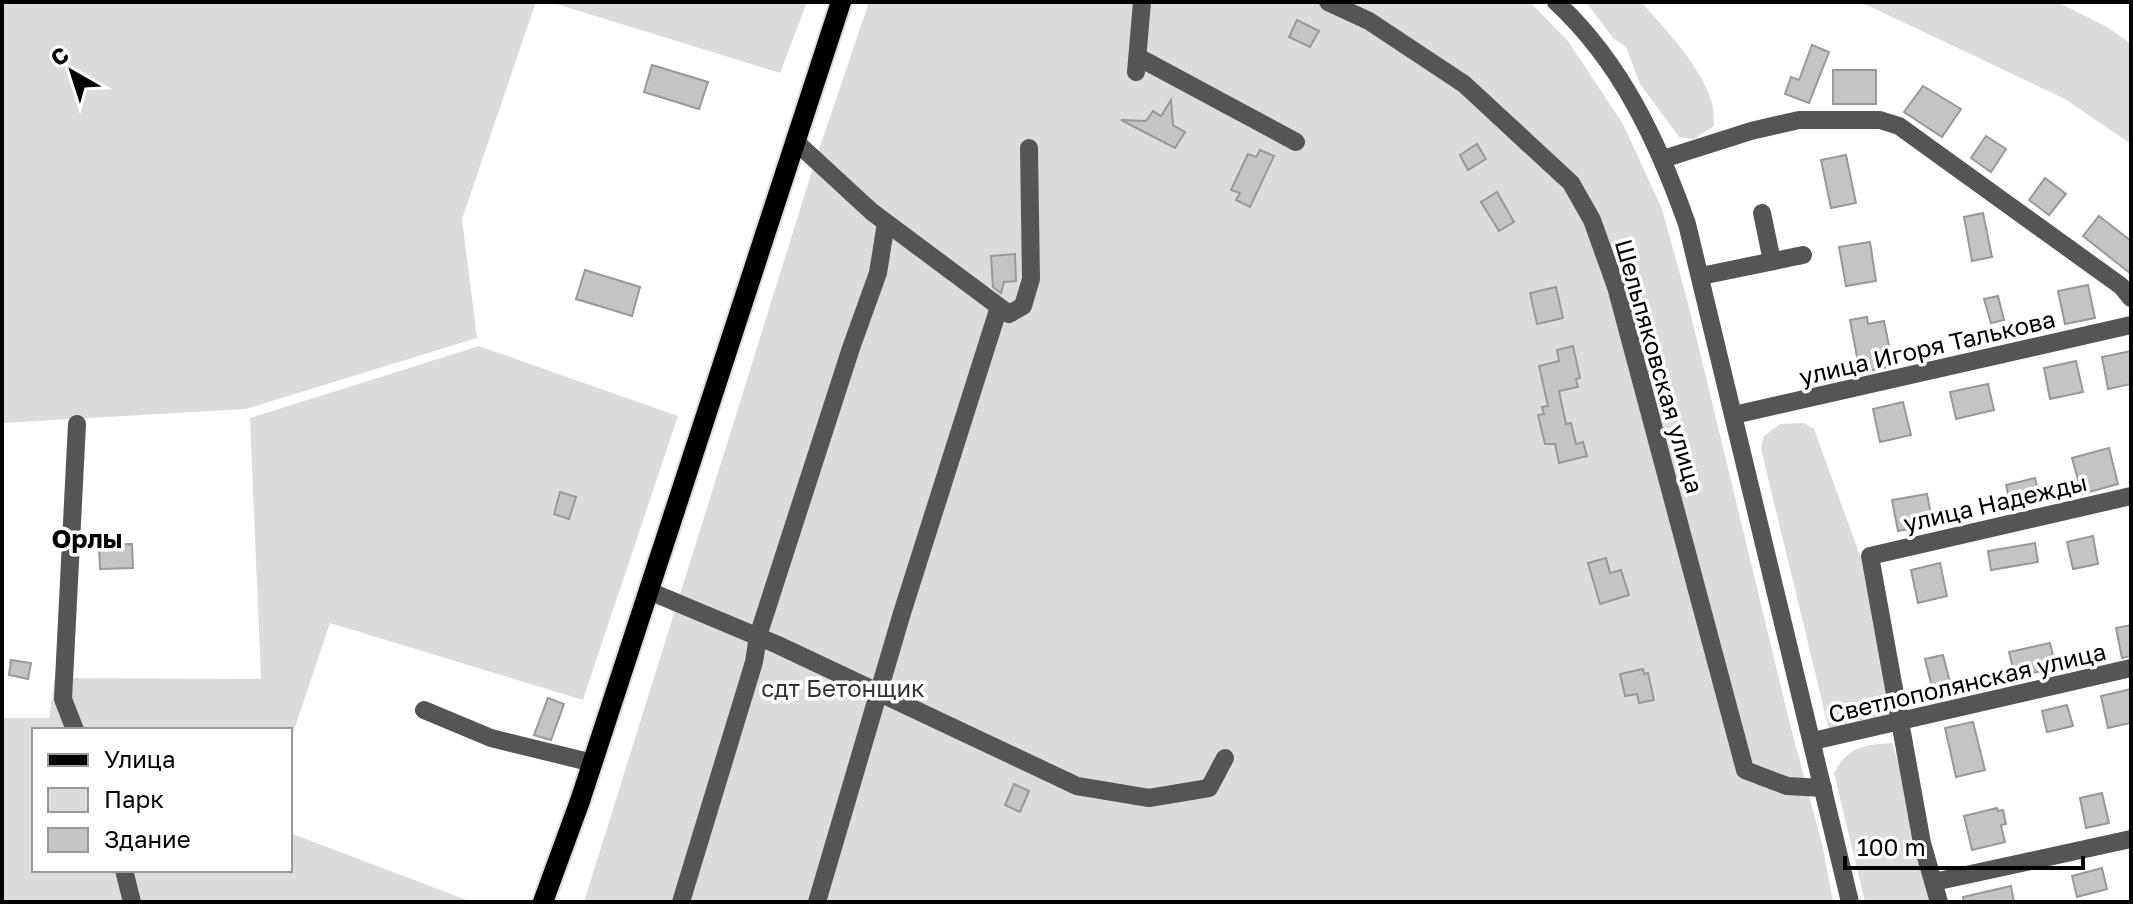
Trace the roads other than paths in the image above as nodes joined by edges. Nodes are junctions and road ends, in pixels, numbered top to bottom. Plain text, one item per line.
1 (841, 2) edge
2 (1142, 2) edge
3 (1328, 2) edge
4 (1556, 2) edge
5 (795, 141) junction
6 (1296, 142) dead end
7 (1029, 148) dead end
8 (1663, 159) junction
9 (1762, 213) dead end
10 (886, 223) junction
11 (1803, 255) dead end
12 (1772, 261) junction
13 (1701, 276) junction
14 (2131, 298) edge
15 (999, 307) junction
16 (2131, 325) edge
17 (1734, 415) junction
18 (77, 424) dead end
19 (2131, 496) edge
20 (649, 591) junction
21 (758, 636) junction
22 (2131, 668) edge
23 (879, 691) junction
24 (424, 710) dead end
25 (1900, 723) junction
26 (74, 728) edge
27 (1813, 741) junction
28 (1225, 758) dead end
29 (593, 763) junction
30 (1823, 788) junction
31 (2131, 839) edge
32 (124, 872) edge
33 (1934, 882) junction
34 (132, 902) edge
35 (543, 902) edge
36 (681, 902) edge
37 (817, 902) edge
38 (1850, 902) edge
39 (1939, 902) edge

1 - 5 main road
2 - 6 street
3 - 30 street, Шельпяковская улица
4 - 8 street
5 - 10 street
5 - 20 main road
7 - 15 street
8 - 13 street
8 - 14 street
9 - 12 street
10 - 15 street
10 - 21 street
11 - 12 street
12 - 13 street
13 - 17 street
15 - 23 street
16 - 17 street, улица Игоря Талькова
17 - 27 street
18 - 26 street
19 - 25 street, улица Надежды
20 - 21 street
20 - 29 main road
21 - 23 street
21 - 36 street
22 - 25 street, Светлополянская улица
23 - 28 street
23 - 37 street
24 - 29 street
25 - 27 street, Светлополянская улица
25 - 33 street
27 - 30 street
29 - 35 main road
30 - 38 street
31 - 33 street
32 - 34 street
33 - 39 street

